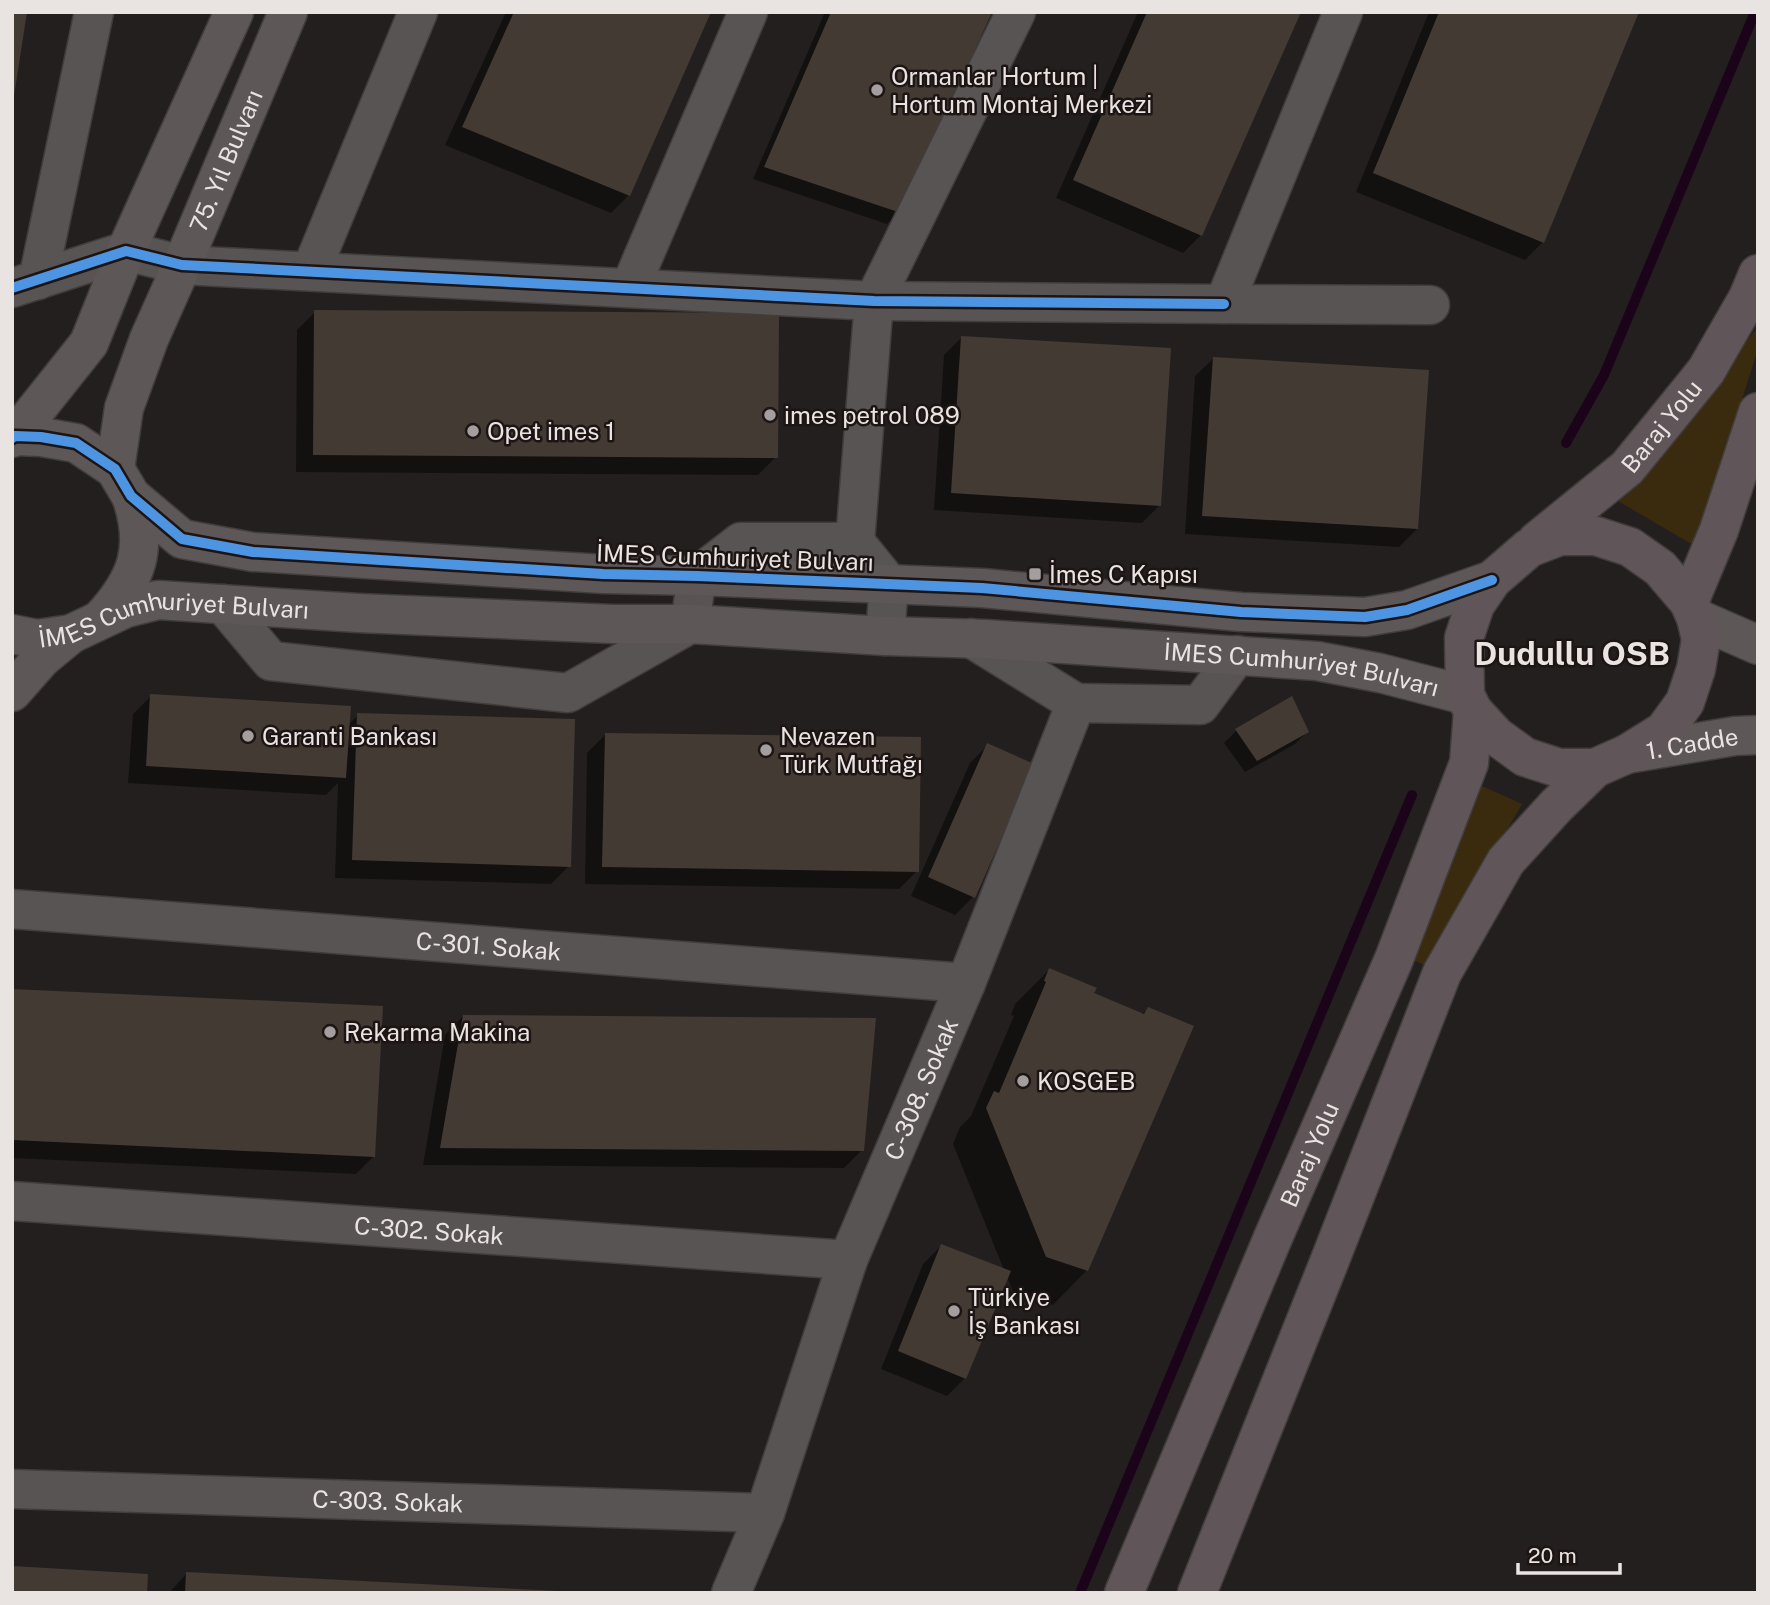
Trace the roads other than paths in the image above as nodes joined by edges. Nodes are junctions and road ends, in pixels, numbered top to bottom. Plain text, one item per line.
1 (94, 12) edge
2 (234, 12) edge
3 (288, 12) edge
4 (418, 12) edge
5 (748, 12) edge
6 (1016, 12) edge
7 (1343, 12) edge
8 (126, 251) junction
9 (182, 265) junction
10 (311, 271) junction
11 (1758, 274) edge
12 (25, 284) edge
13 (630, 288) junction
14 (874, 301) junction
15 (1224, 304) junction
16 (1430, 305) dead end
17 (1758, 412) edge
18 (14, 437) edge
19 (123, 482) junction
20 (855, 542) junction
21 (1529, 548) junction
22 (697, 576) junction
23 (1492, 580) junction
24 (889, 584) junction
25 (223, 604) junction
26 (1692, 610) junction
27 (1241, 612) junction
28 (690, 624) junction
29 (86, 626) junction
30 (12, 634) edge
31 (886, 636) junction
32 (971, 638) junction
33 (1758, 645) edge
34 (1237, 655) junction
35 (12, 692) edge
36 (1076, 703) junction
37 (1469, 703) junction
38 (1758, 735) edge
39 (1611, 761) junction
40 (12, 909) edge
41 (965, 983) junction
42 (12, 1201) edge
43 (848, 1260) junction
44 (12, 1489) edge
45 (765, 1513) junction
46 (731, 1593) edge
47 (1124, 1593) edge
48 (1197, 1593) edge

1 - 12 street
2 - 8 street
3 - 9 street, 75. Yıl Bulvarı
4 - 10 street
5 - 13 street
6 - 14 street
7 - 15 street
8 - 9 street
8 - 12 street
8 - 18 street
9 - 10 street
9 - 19 street, 75. Yıl Bulvarı
10 - 13 street
11 - 21 main road, Baraj Yolu
13 - 14 street
14 - 15 street
14 - 20 street
15 - 16 street
17 - 26 main road
18 - 19 street, İMES Cumhuriyet Bulvarı
19 - 22 street, İMES Cumhuriyet Bulvarı
19 - 29 street
20 - 22 street
20 - 24 street
21 - 23 main road
21 - 26 main road
22 - 24 street, İMES Cumhuriyet Bulvarı
22 - 28 street
23 - 27 street, İMES Cumhuriyet Bulvarı
23 - 37 main road
24 - 27 street, İMES Cumhuriyet Bulvarı
24 - 31 street
25 - 28 street, İMES Cumhuriyet Bulvarı
25 - 28 street
25 - 29 street, İMES Cumhuriyet Bulvarı
26 - 33 street
26 - 39 main road
27 - 34 street
28 - 31 street, İMES Cumhuriyet Bulvarı
29 - 30 street, İMES Cumhuriyet Bulvarı
29 - 35 street
31 - 32 street, İMES Cumhuriyet Bulvarı
32 - 34 street, İMES Cumhuriyet Bulvarı
32 - 36 street
34 - 36 street
34 - 37 street, İMES Cumhuriyet Bulvarı
36 - 41 street, C-308. Sokak
37 - 39 main road
37 - 47 main road, Baraj Yolu
38 - 39 street, 1. Cadde
39 - 48 main road
40 - 41 street, C-301. Sokak
41 - 43 street, C-308. Sokak
42 - 43 street, C-302. Sokak
43 - 45 street, C-308. Sokak
44 - 45 street, C-303. Sokak
45 - 46 street, C-308. Sokak

